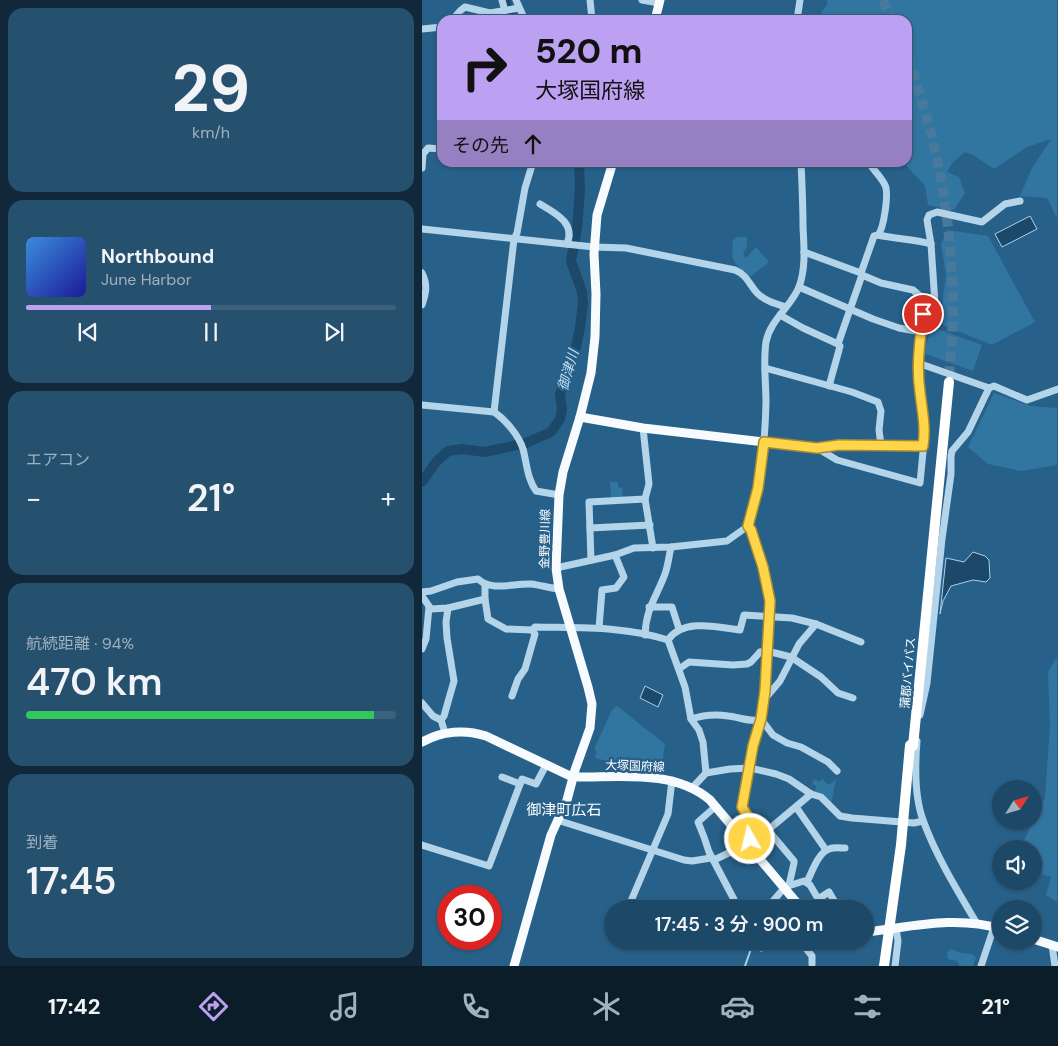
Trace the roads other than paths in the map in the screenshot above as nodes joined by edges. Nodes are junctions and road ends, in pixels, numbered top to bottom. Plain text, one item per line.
1 (502, 0) edge
2 (516, 0) edge
3 (590, 0) edge
4 (642, 0) edge
5 (800, 0) edge
6 (660, 2) edge
7 (517, 8) junction
8 (505, 11) junction
9 (456, 15) edge
10 (522, 15) edge
11 (591, 15) edge
12 (656, 15) edge
13 (798, 15) edge
14 (437, 28) edge
15 (422, 29) edge
16 (437, 149) edge
17 (531, 167) edge
18 (611, 167) edge
19 (801, 167) edge
20 (872, 167) edge
21 (422, 168) edge
22 (1020, 201) dead end
23 (540, 204) dead end
24 (422, 229) edge
25 (878, 235) junction
26 (514, 239) junction
27 (569, 244) junction
28 (931, 244) junction
29 (590, 246) junction
30 (804, 252) junction
31 (422, 274) edge
32 (861, 274) junction
33 (799, 287) junction
34 (422, 305) edge
35 (786, 307) junction
36 (933, 307) junction
37 (851, 308) junction
38 (780, 315) junction
39 (921, 332) junction
40 (838, 344) junction
41 (918, 363) junction
42 (765, 368) junction
43 (947, 382) tunnel mouth
44 (829, 386) junction
45 (989, 388) junction
46 (1058, 389) edge
47 (422, 406) edge
48 (494, 412) junction
49 (580, 417) junction
50 (643, 428) junction
51 (764, 442) junction
52 (881, 446) junction
53 (923, 446) junction
54 (817, 448) junction
55 (559, 496) junction
56 (646, 499) junction
57 (650, 526) junction
58 (748, 526) junction
59 (590, 528) junction
60 (672, 547) junction
61 (653, 548) junction
62 (615, 555) junction
63 (591, 560) junction
64 (556, 568) junction
65 (485, 585) junction
66 (559, 589) junction
67 (422, 594) edge
68 (485, 599) junction
69 (429, 607) junction
70 (649, 607) junction
71 (448, 608) junction
72 (768, 617) junction
73 (816, 624) junction
74 (570, 628) junction
75 (599, 628) junction
76 (679, 629) junction
77 (532, 630) junction
78 (645, 635) junction
79 (668, 640) junction
80 (861, 642) dead end
81 (422, 649) edge
82 (767, 651) junction
83 (791, 657) junction
84 (679, 669) junction
85 (512, 696) dead end
86 (853, 698) dead end
87 (763, 702) junction
88 (422, 703) edge
89 (761, 719) junction
90 (441, 720) junction
91 (691, 720) junction
92 (445, 733) junction
93 (422, 742) edge
94 (546, 765) junction
95 (750, 768) junction
96 (838, 771) dead end
97 (706, 773) junction
98 (574, 776) junction
99 (502, 777) dead end
100 (672, 780) junction
101 (520, 784) junction
102 (692, 788) junction
103 (811, 794) junction
104 (716, 806) junction
105 (796, 807) junction
106 (557, 820) junction
107 (923, 820) junction
108 (768, 830) junction
109 (749, 841) junction
110 (422, 845) edge
111 (845, 848) dead end
112 (653, 850) junction
113 (826, 850) junction
114 (712, 859) junction
115 (807, 882) junction
116 (787, 886) junction
117 (818, 899) joint
118 (631, 900) edge
119 (734, 900) edge
120 (774, 900) edge
121 (796, 900) edge
122 (834, 900) edge
123 (976, 922) junction
124 (992, 927) edge
125 (896, 928) junction
126 (874, 931) edge
127 (992, 940) edge
128 (1042, 942) edge
129 (1055, 946) edge
130 (807, 950) edge
131 (812, 964) dead end
132 (514, 966) edge
133 (885, 966) edge
134 (895, 966) edge
135 (981, 966) edge
136 (1056, 966) edge

1 - 8 street
2 - 7 street
3 - 11 street
4 - 6 street
5 - 13 street
6 - 12 main road
7 - 8 street
7 - 10 street
8 - 9 street
14 - 15 street
16 - 21 street
17 - 26 street
18 - 29 main road, 金野豊川線
19 - 30 street
20 - 25 street
22 - 28 street
23 - 27 street
24 - 26 street
25 - 28 street
25 - 32 street
26 - 27 street
26 - 48 street
27 - 29 street
28 - 36 street
29 - 35 street
29 - 49 main road, 金野豊川線
30 - 32 street
30 - 33 street
31 - 34 street
32 - 36 street
32 - 37 street
33 - 35 street
33 - 37 street
35 - 38 street
36 - 39 street
37 - 39 street
37 - 40 street
38 - 40 street
38 - 42 street
39 - 41 street
40 - 44 street
41 - 45 street
41 - 53 street
42 - 44 street
42 - 51 street
43 - 133 highway, 蒲郡バイパス, bridge
44 - 52 street
45 - 46 street
45 - 107 street
47 - 48 street
48 - 55 street
49 - 50 main road
49 - 55 main road, 金野豊川線
50 - 51 main road
50 - 56 street
51 - 54 main road
51 - 58 street
52 - 53 street
52 - 54 street
53 - 54 street
55 - 64 main road, 金野豊川線
56 - 57 street
56 - 59 street
57 - 59 street
57 - 61 street
58 - 60 street
58 - 72 street
59 - 63 street
60 - 61 street
60 - 70 street
61 - 62 street
62 - 63 street
62 - 75 street
63 - 64 street
64 - 66 main road, 金野豊川線
65 - 66 street
65 - 67 street
65 - 68 street
66 - 74 main road, 金野豊川線
67 - 69 street
68 - 71 street
68 - 77 street
69 - 71 street
69 - 81 street
70 - 76 street
70 - 78 street
71 - 90 street
72 - 73 street
72 - 76 street
72 - 82 street
73 - 80 street
73 - 83 street
74 - 75 street
74 - 77 street
74 - 98 main road, 金野豊川線
75 - 78 street
76 - 79 street
77 - 85 street
78 - 79 street
79 - 84 street
82 - 83 street
82 - 84 street
82 - 87 street
83 - 86 street
83 - 87 street
84 - 91 street
87 - 89 street
88 - 90 street
89 - 91 street
89 - 95 street
89 - 96 street
90 - 92 street
91 - 97 street
92 - 93 main road, 大塚国府線
92 - 94 main road, 大塚国府線
94 - 98 main road, 大塚国府線
94 - 101 street
95 - 97 street
95 - 103 street
95 - 109 street
97 - 102 street
98 - 100 main road, 大塚国府線
98 - 106 main road, 金野豊川線
99 - 101 street
100 - 102 main road, 大塚国府線
100 - 112 street
101 - 110 street
102 - 104 main road, 大塚国府線
103 - 105 street
103 - 107 street
104 - 109 main road, 大塚国府線
104 - 114 street
105 - 108 street
105 - 113 street
106 - 112 street
106 - 132 main road, 金野豊川線
107 - 123 street
108 - 109 street
108 - 116 street
109 - 114 street
109 - 116 main road, 大塚国府線
111 - 113 street
112 - 114 street
112 - 118 street
113 - 115 street
114 - 119 street
115 - 116 street
115 - 117 street
116 - 120 street
116 - 121 main road, 大塚国府線
117 - 122 street
123 - 124 main road
123 - 125 main road
125 - 126 main road
125 - 134 street
127 - 135 street
128 - 129 main road
129 - 136 street
130 - 131 street

